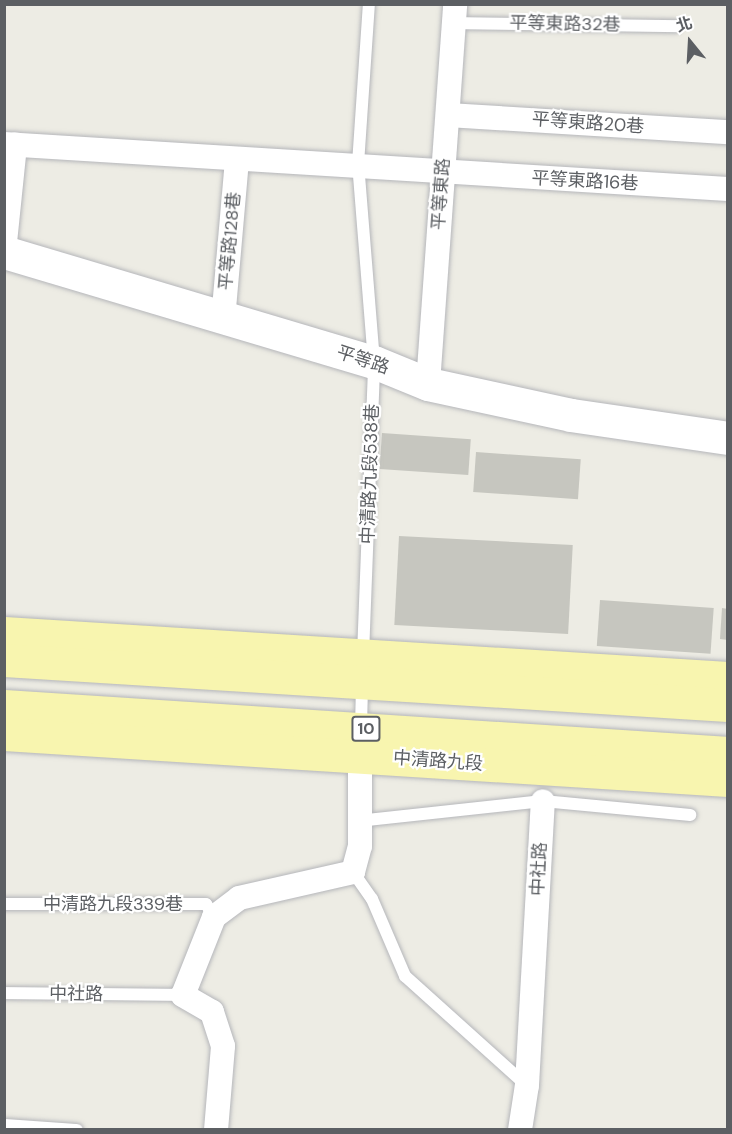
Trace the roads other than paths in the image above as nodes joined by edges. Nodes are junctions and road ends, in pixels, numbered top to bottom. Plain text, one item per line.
1 (369, 4) edge
2 (455, 14) edge
3 (676, 26) dead end
4 (448, 115) junction
5 (728, 132) edge
6 (10, 145) edge
7 (237, 161) junction
8 (358, 164) junction
9 (443, 173) junction
10 (728, 189) edge
11 (4, 252) edge
12 (223, 320) junction
13 (374, 362) junction
14 (428, 384) junction
15 (728, 438) edge
16 (4, 633) edge
17 (4, 660) edge
18 (362, 668) junction
19 (728, 678) edge
20 (728, 705) edge
21 (4, 706) edge
22 (4, 734) edge
23 (360, 742) junction
24 (728, 753) edge
25 (728, 780) edge
26 (543, 801) junction
27 (690, 815) dead end
28 (358, 821) junction
29 (353, 872) junction
30 (4, 904) edge
31 (214, 917) junction
32 (4, 993) edge
33 (183, 995) junction
34 (527, 1085) junction
35 (4, 1125) edge
36 (77, 1130) edge
37 (216, 1130) edge
38 (520, 1130) edge

1 - 8 lane, 中清路九段538巷
2 - 3 lane, 平等東路32巷
2 - 4 street, 平等東路
4 - 5 street, 平等東路20巷
4 - 9 street, 平等東路
6 - 7 street, 平等東路16巷
6 - 11 street
7 - 8 street, 平等東路16巷
7 - 12 street, 平等路128巷
8 - 9 street, 平等東路16巷
8 - 13 lane, 中清路九段538巷
9 - 10 street, 平等東路16巷
9 - 14 street, 平等東路
11 - 12 street, 平等路
12 - 13 street, 平等路
13 - 14 street, 平等路
13 - 18 lane, 中清路九段538巷
14 - 15 street, 平等路
16 - 18 main road
17 - 18 main road
18 - 19 main road
18 - 20 main road
18 - 23 lane, 中清路九段538巷
21 - 23 main road, 中清路九段 / 10
22 - 23 main road, 中清路九段
23 - 24 main road, 中清路九段 / 10
23 - 25 main road, 中清路九段
23 - 28 street
26 - 27 lane
26 - 28 lane
26 - 34 street, 中社路
28 - 29 street
29 - 31 street
29 - 34 lane
30 - 31 lane, 中清路九段339巷
31 - 33 street
32 - 33 lane, 中社路
33 - 37 street
34 - 38 street, 中社路
35 - 36 lane

